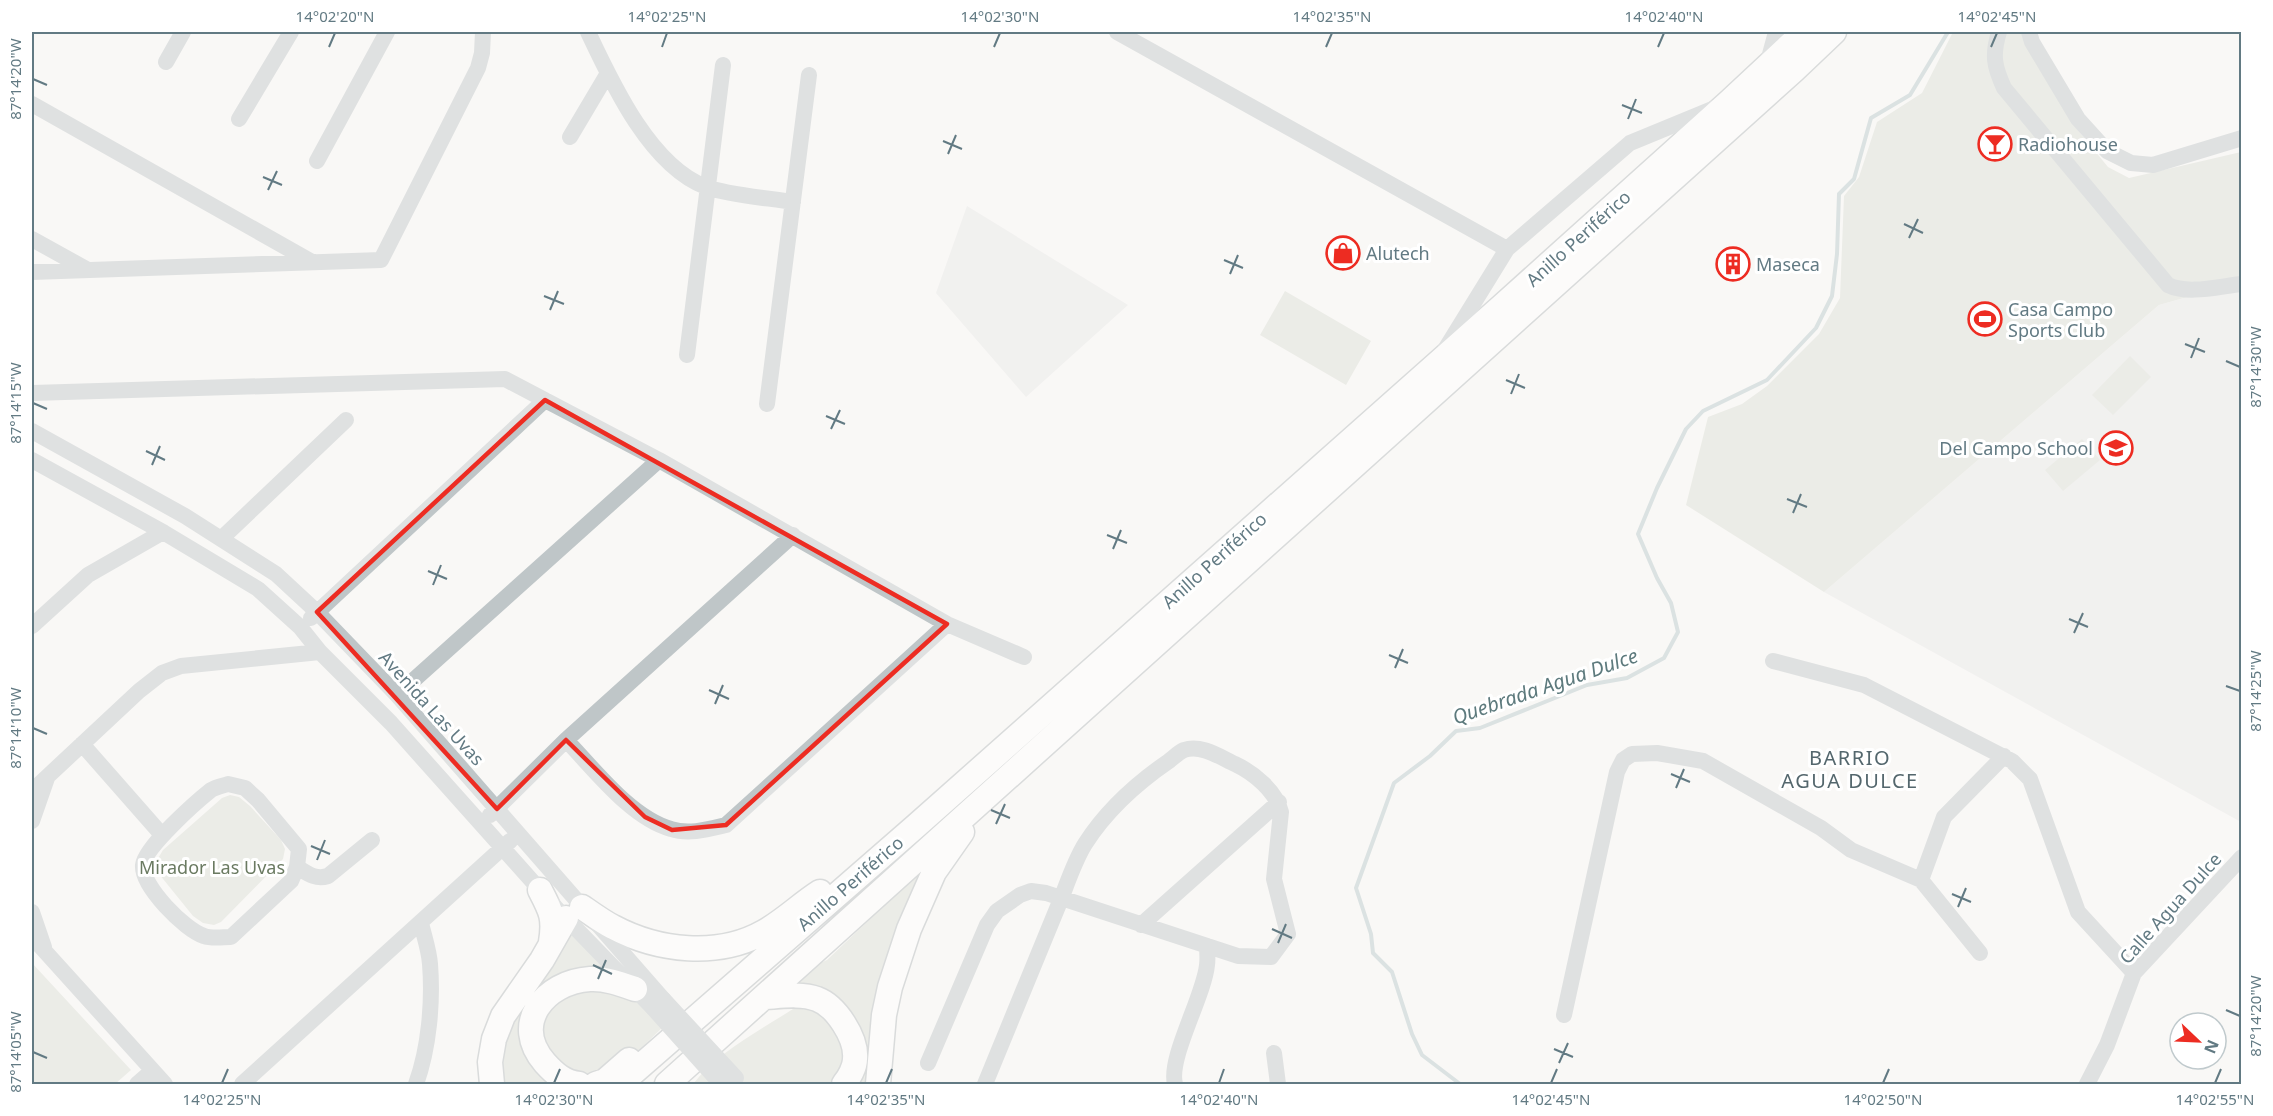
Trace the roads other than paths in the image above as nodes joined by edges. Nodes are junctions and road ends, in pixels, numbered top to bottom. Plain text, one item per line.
1 (183, 32) edge
2 (291, 32) edge
3 (387, 32) edge
4 (483, 32) edge
5 (588, 32) edge
6 (1117, 32) edge
7 (1776, 32) edge
8 (1804, 32) edge
9 (1834, 32) edge
10 (1999, 32) edge
11 (2029, 32) edge
12 (166, 62) dead end
13 (723, 65) dead end
14 (1767, 67) junction
15 (608, 73) junction
16 (809, 75) dead end
17 (1730, 102) junction
18 (32, 104) edge
19 (239, 119) dead end
20 (570, 137) dead end
21 (2241, 138) edge
22 (317, 161) dead end
23 (708, 188) junction
24 (793, 202) junction
25 (32, 239) edge
26 (1507, 249) junction
27 (313, 263) junction
28 (88, 270) junction
29 (32, 272) edge
30 (2241, 284) edge
31 (687, 356) dead end
32 (1437, 363) junction
33 (32, 393) edge
34 (545, 400) junction
35 (767, 404) dead end
36 (346, 420) dead end
37 (32, 431) edge
38 (32, 460) edge
39 (659, 460) junction
40 (163, 532) junction
41 (793, 535) junction
42 (222, 538) junction
43 (317, 612) junction
44 (947, 624) junction
45 (32, 626) edge
46 (300, 627) junction
47 (320, 652) junction
48 (1024, 657) dead end
49 (1773, 661) dead end
50 (397, 695) junction
51 (566, 740) junction
52 (82, 744) junction
53 (2004, 756) junction
54 (49, 775) junction
55 (32, 791) edge
56 (987, 797) junction
57 (1279, 802) junction
58 (497, 809) junction
59 (32, 821) edge
60 (480, 824) junction
61 (916, 826) junction
62 (518, 834) junction
63 (162, 835) junction
64 (372, 840) dead end
65 (502, 849) junction
66 (2241, 857) edge
67 (297, 867) junction
68 (1921, 880) junction
69 (540, 890) junction
70 (1061, 898) junction
71 (32, 912) edge
72 (574, 913) junction
73 (421, 923) junction
74 (1141, 925) junction
75 (32, 937) edge
76 (551, 942) junction
77 (1207, 946) junction
78 (1980, 953) dead end
79 (47, 954) junction
80 (2134, 973) junction
81 (652, 997) junction
82 (766, 997) junction
83 (1563, 1015) dead end
84 (664, 1045) junction
85 (1274, 1053) dead end
86 (928, 1064) dead end
87 (152, 1071) junction
88 (733, 1082) edge
89 (137, 1084) edge
90 (165, 1084) edge
91 (242, 1084) edge
92 (416, 1084) edge
93 (492, 1084) edge
94 (579, 1084) edge
95 (596, 1084) edge
96 (620, 1084) edge
97 (667, 1084) edge
98 (844, 1084) edge
99 (878, 1084) edge
100 (985, 1084) edge
101 (1175, 1084) edge
102 (1278, 1084) edge
103 (2087, 1084) edge

1 - 12 street
2 - 19 street
3 - 22 street
4 - 27 street
5 - 15 street
6 - 26 street
7 - 14 street
8 - 14 highway, Anillo Periférico
9 - 56 highway, Anillo Periférico
10 - 30 street
11 - 21 street
13 - 23 street
14 - 17 highway, Anillo Periférico
15 - 20 street
15 - 23 street
16 - 24 street
17 - 26 street
17 - 32 highway, Anillo Periférico
18 - 27 street
23 - 24 street
23 - 31 street
24 - 35 street
25 - 28 street
26 - 32 street
27 - 28 street
28 - 29 street
32 - 61 highway, Anillo Periférico
33 - 34 street
34 - 39 street
34 - 43 street
36 - 42 street
37 - 42 street, Avenida Las Uvas
38 - 40 street, Avenida Las Uvas
39 - 41 street
39 - 50 street
40 - 45 street
40 - 46 street, Avenida Las Uvas
41 - 44 street
41 - 51 street
42 - 43 street, Avenida Las Uvas
43 - 46 street
43 - 50 street, Avenida Las Uvas
44 - 48 street
44 - 51 street
46 - 47 street, Avenida Las Uvas
47 - 52 street
47 - 60 street, Avenida Las Uvas
49 - 53 street
50 - 58 street, Avenida Las Uvas
51 - 58 street
52 - 54 street
52 - 63 street
53 - 68 street
53 - 80 street
54 - 55 street
54 - 59 street
56 - 82 highway, Anillo Periférico
56 - 99 highway
57 - 70 street
57 - 74 street
57 - 77 street
58 - 60 street
58 - 62 street, Avenida Las Uvas
60 - 65 street, Avenida Las Uvas
61 - 72 highway
61 - 84 highway, Anillo Periférico
62 - 65 street
62 - 72 street, Avenida Las Uvas
63 - 67 street
63 - 67 street
64 - 67 street
65 - 69 street, Avenida Las Uvas
65 - 73 street
66 - 80 street, Calle Agua Dulce
68 - 78 street
68 - 83 street
69 - 72 street, Avenida Las Uvas
69 - 76 highway
70 - 74 street
70 - 86 street
70 - 100 street
71 - 79 street
72 - 76 highway
72 - 81 street, Avenida Las Uvas
73 - 91 street
73 - 92 street
74 - 77 street
75 - 79 street
76 - 93 highway
77 - 101 street
79 - 87 street
80 - 103 street, Calle Agua Dulce
81 - 88 street, Avenida Las Uvas, bridge
81 - 94 highway
82 - 97 highway, Anillo Periférico
82 - 98 highway
84 - 95 highway
84 - 96 highway, Anillo Periférico
85 - 102 street
87 - 89 street
87 - 90 street

